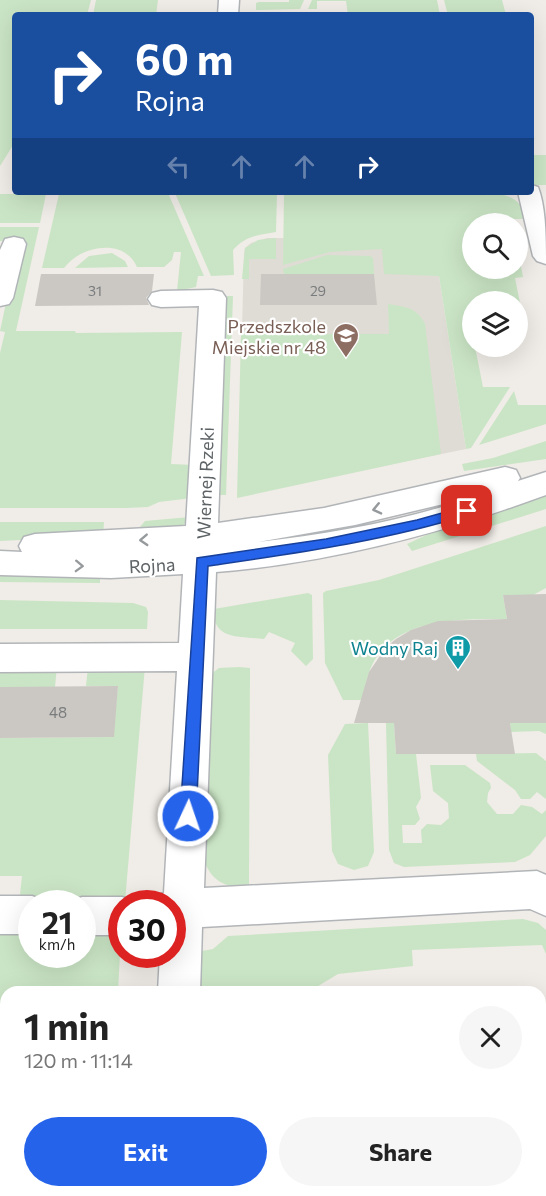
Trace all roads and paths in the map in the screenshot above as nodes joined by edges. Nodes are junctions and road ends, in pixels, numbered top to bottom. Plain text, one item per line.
1 (531, 195) edge
2 (14, 244) dead end
3 (546, 256) edge
4 (0, 298) edge
5 (161, 299) dead end
6 (546, 467) edge
7 (546, 483) edge
8 (0, 548) edge
9 (202, 549) junction
10 (0, 563) edge
11 (197, 657) junction
12 (0, 658) edge
13 (543, 888) edge
14 (179, 890) edge
15 (186, 908) edge
16 (0, 915) edge
17 (18, 915) edge
18 (179, 968) edge
19 (179, 986) edge

1 - 3 street
2 - 4 street
5 - 9 street, Wiernej Rzeki
6 -> 9 street, Rojna
7 - 9 street, Rojna
9 -> 8 street, Rojna
10 -> 9 street, Rojna
9 - 11 street, Wiernej Rzeki
11 - 12 street
11 - 14 street, Wiernej Rzeki
13 - 15 street
16 - 17 street
18 - 19 street, Wiernej Rzeki

